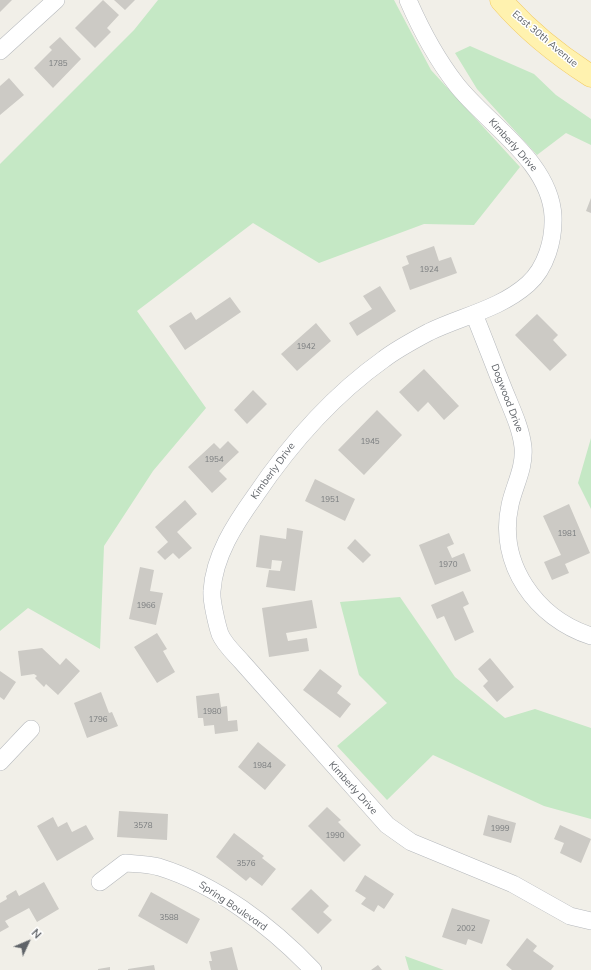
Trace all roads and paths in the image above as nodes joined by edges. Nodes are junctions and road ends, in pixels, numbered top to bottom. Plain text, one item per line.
1 (56, 0) edge
2 (408, 0) edge
3 (501, 0) edge
4 (0, 51) edge
5 (591, 76) edge
6 (474, 314) junction
7 (591, 636) edge
8 (31, 729) dead end
9 (0, 762) edge
10 (100, 882) dead end
11 (591, 921) edge
12 (313, 970) edge

1 - 4 street
2 - 6 street, Kimberly Drive
3 - 5 main road, East 30th Avenue
6 - 7 street, Dogwood Drive
6 - 11 street, Kimberly Drive
8 - 9 street
10 - 12 street, Spring Boulevard

